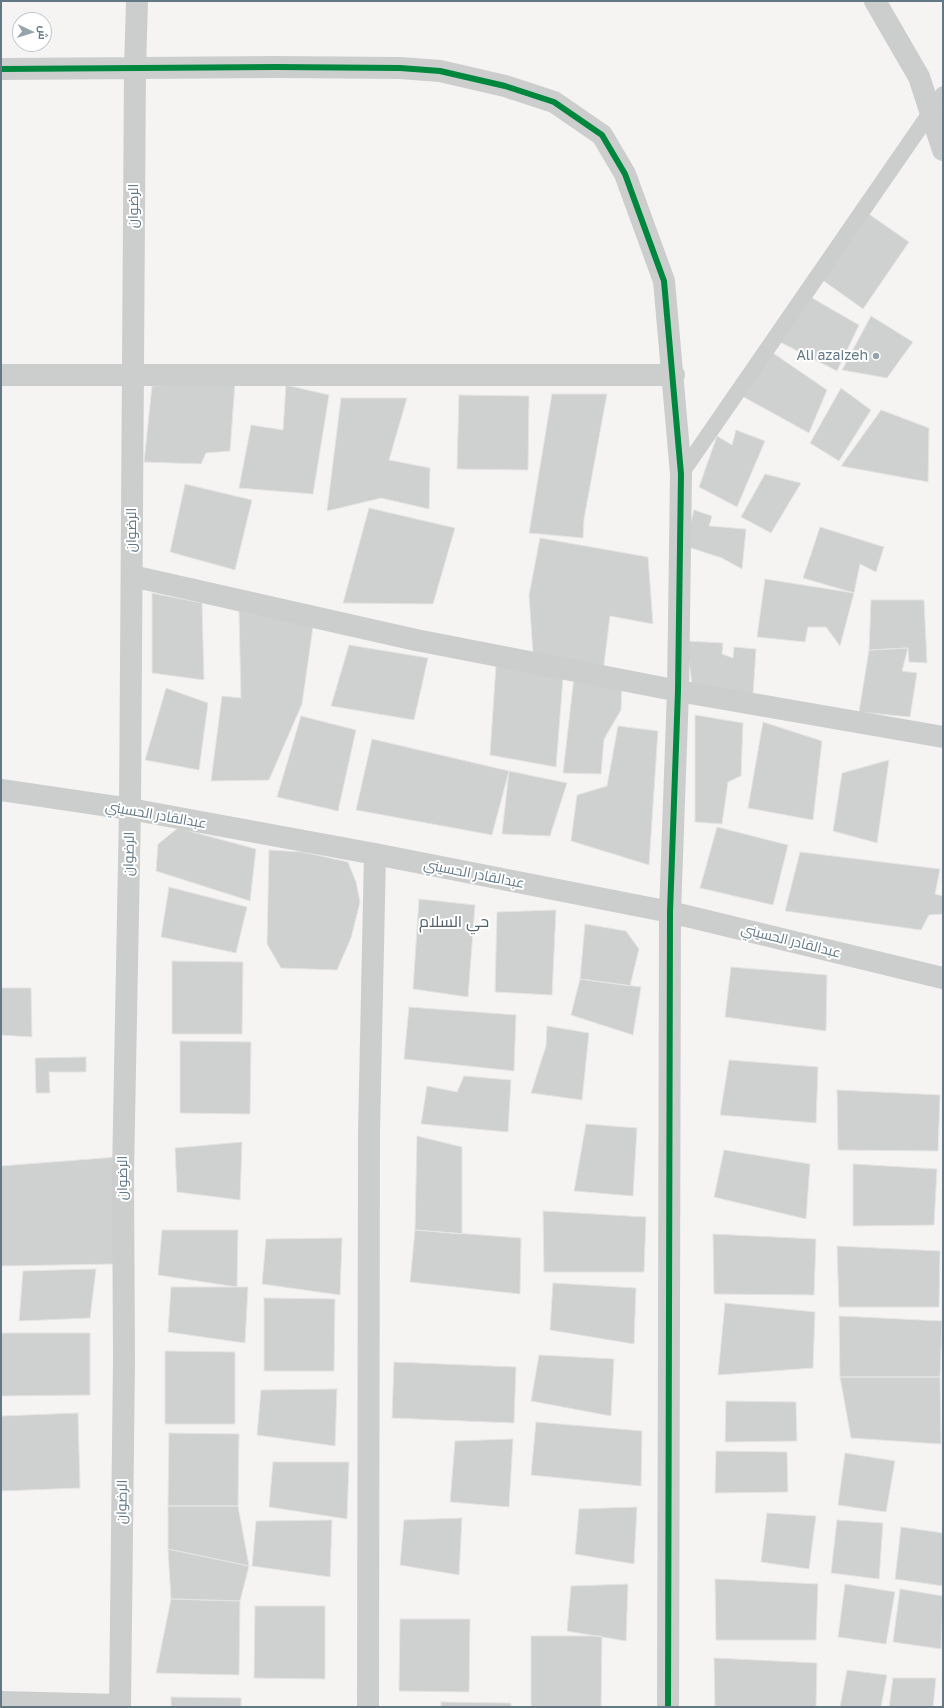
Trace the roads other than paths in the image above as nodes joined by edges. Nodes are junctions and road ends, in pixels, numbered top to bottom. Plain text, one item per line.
1 (137, 1) edge
2 (875, 1) edge
3 (1, 69) edge
4 (135, 69) junction
5 (943, 94) edge
6 (931, 113) junction
7 (943, 150) edge
8 (1, 375) edge
9 (133, 375) junction
10 (674, 375) junction
11 (681, 474) junction
12 (132, 576) junction
13 (678, 691) junction
14 (943, 737) edge
15 (1, 790) edge
16 (130, 809) junction
17 (375, 854) junction
18 (670, 912) junction
19 (943, 978) edge
20 (1, 1702) edge
21 (120, 1706) edge
22 (368, 1707) edge
23 (668, 1707) edge

1 - 4 street, الرضوان
2 - 6 street
3 - 4 street
4 - 9 street, الرضوان
4 - 10 street
5 - 6 lane
6 - 7 street
6 - 11 lane
8 - 9 street
9 - 10 street
9 - 12 street, الرضوان
10 - 11 street
11 - 13 street
12 - 13 street
12 - 16 street, الرضوان
13 - 14 street
13 - 18 street
15 - 16 street, عبدالقادر الحسيني
16 - 17 street, عبدالقادر الحسيني
16 - 21 street, الرضوان
17 - 18 street, عبدالقادر الحسيني
17 - 22 street
18 - 19 street, عبدالقادر الحسيني
18 - 23 street
20 - 21 street

